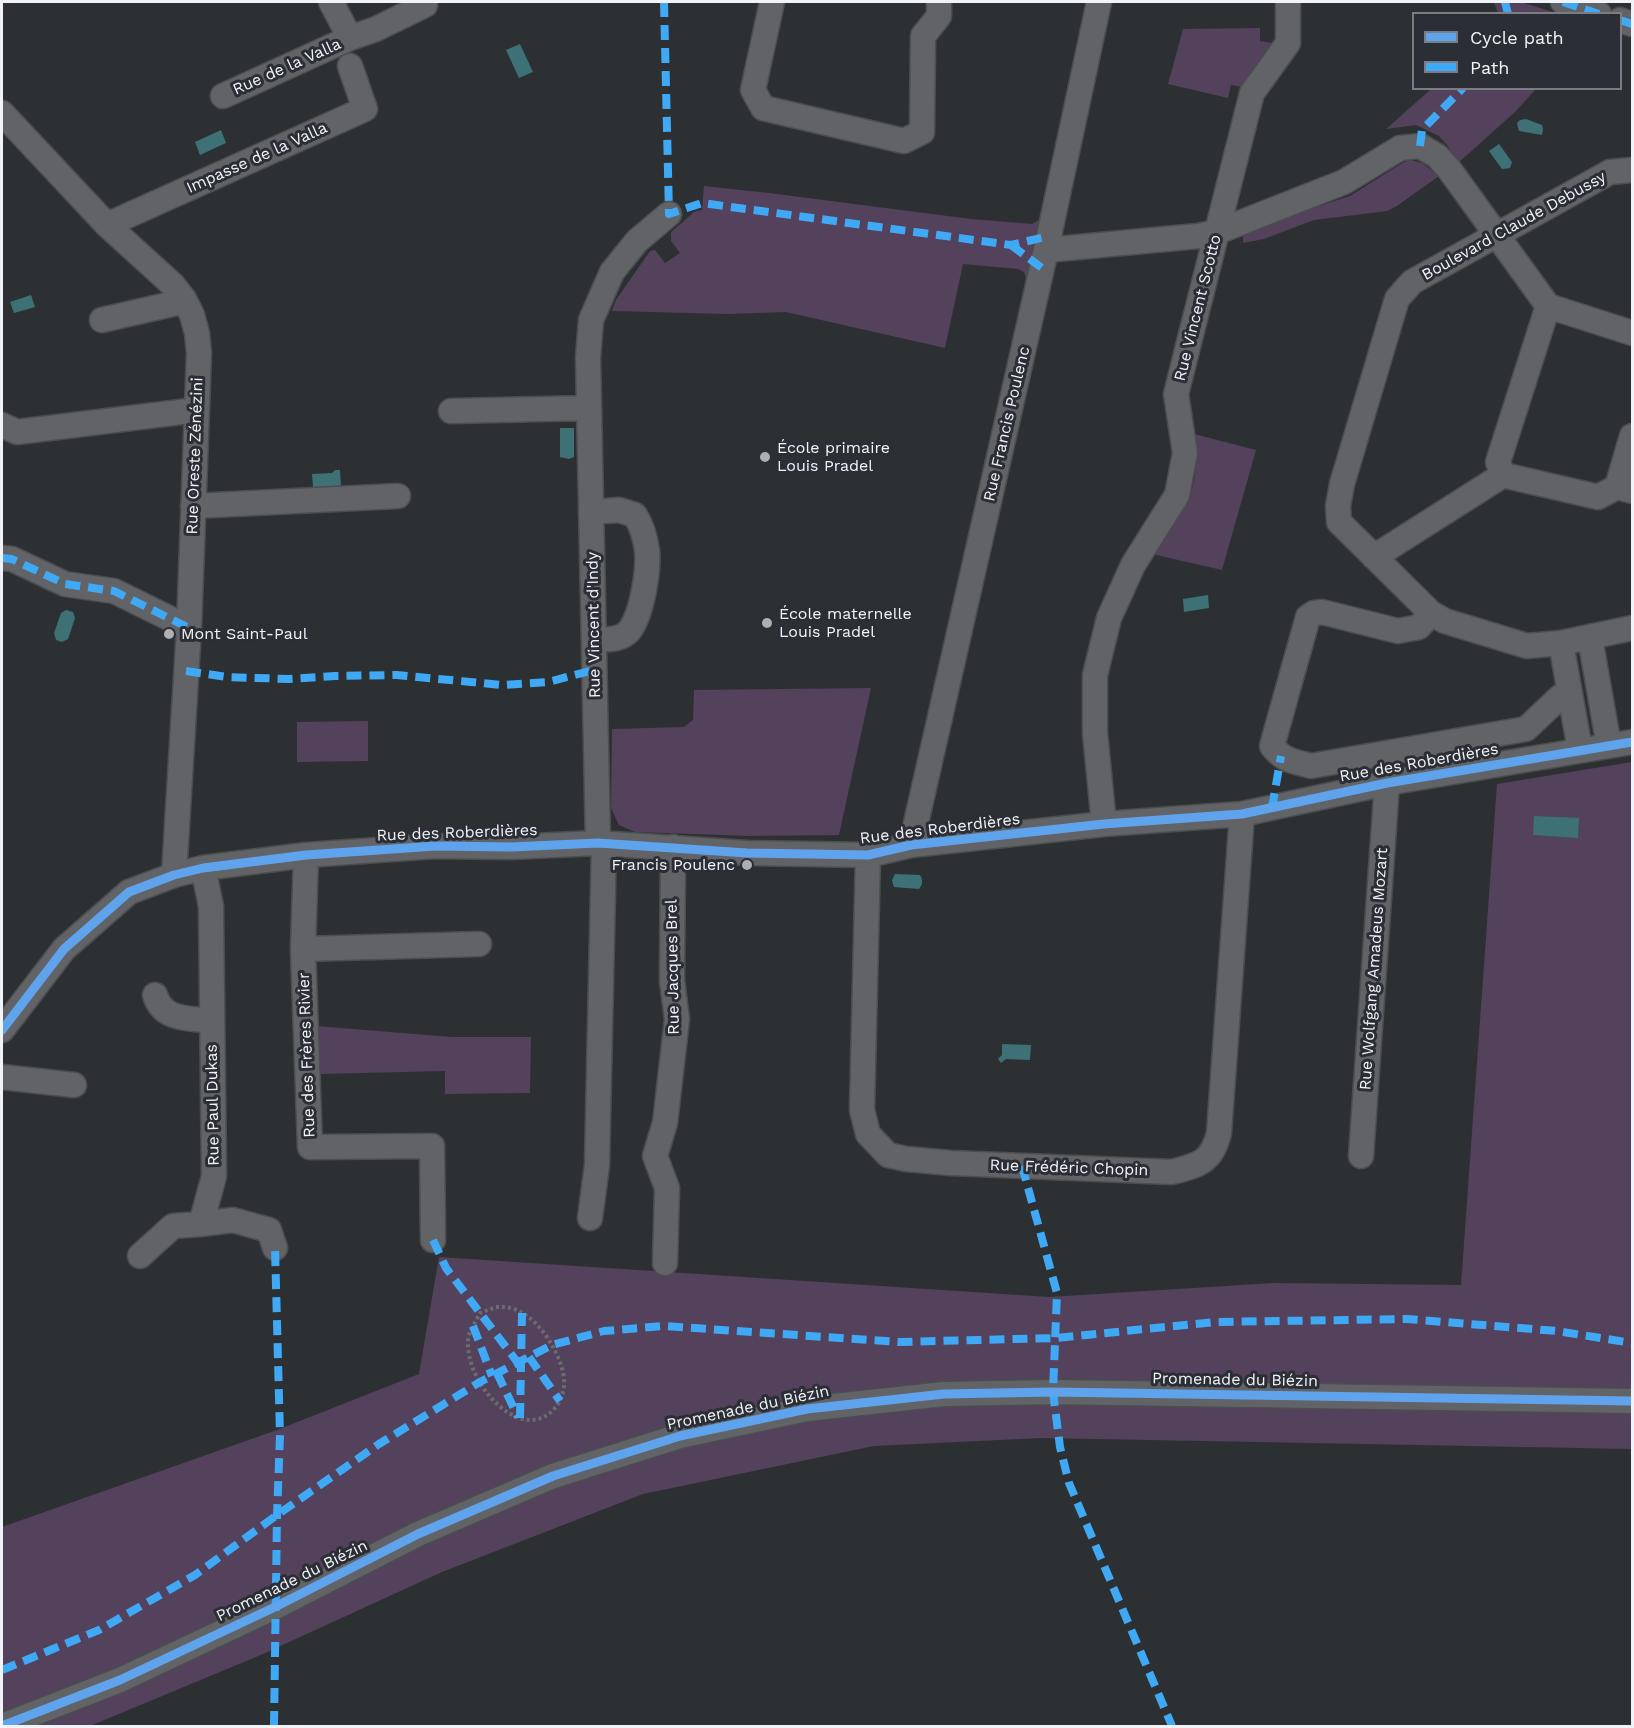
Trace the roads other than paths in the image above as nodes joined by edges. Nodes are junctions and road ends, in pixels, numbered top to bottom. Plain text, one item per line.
1 (331, 2) edge
2 (772, 2) edge
3 (939, 2) edge
4 (1099, 2) edge
5 (1288, 2) edge
6 (1572, 3) edge
7 (425, 5) dead end
8 (1594, 12) edge
9 (350, 39) junction
10 (350, 66) dead end
11 (223, 96) dead end
12 (2, 113) edge
13 (1632, 170) edge
14 (669, 214) dead end
15 (107, 225) junction
16 (1217, 232) junction
17 (1496, 235) junction
18 (1046, 250) junction
19 (185, 302) junction
20 (1548, 306) junction
21 (102, 320) dead end
22 (1632, 333) edge
23 (589, 408) junction
24 (197, 410) junction
25 (451, 411) dead end
26 (2, 425) edge
27 (1632, 436) edge
28 (1503, 475) junction
29 (1624, 489) edge
30 (398, 496) dead end
31 (193, 507) junction
32 (591, 512) junction
33 (1374, 557) junction
34 (2, 558) edge
35 (1431, 613) junction
36 (189, 628) junction
37 (1632, 628) edge
38 (1590, 638) junction
39 (594, 639) junction
40 (1561, 643) junction
41 (1570, 693) junction
42 (1632, 742) edge
43 (1609, 746) junction
44 (1580, 750) junction
45 (1387, 783) junction
46 (1242, 814) junction
47 (1104, 824) junction
48 (601, 843) junction
49 (911, 845) junction
50 (673, 847) junction
51 (306, 855) junction
52 (868, 855) junction
53 (203, 868) junction
54 (174, 875) junction
55 (479, 944) dead end
56 (303, 949) junction
57 (154, 995) dead end
58 (212, 1021) junction
59 (2, 1030) edge
60 (2, 1077) edge
61 (74, 1085) dead end
62 (1361, 1156) dead end
63 (590, 1218) dead end
64 (201, 1224) junction
65 (433, 1240) dead end
66 (276, 1248) dead end
67 (140, 1256) dead end
68 (665, 1263) dead end
69 (1632, 1401) edge
70 (2, 1726) edge

1 - 9 street, Rue de la Valla
2 - 3 street
4 - 18 street, Rue Francis Poulenc
5 - 16 street, Rue Vincent Scotto
6 - 8 street
7 - 9 street, Rue de la Valla
9 - 11 street, Rue de la Valla
10 - 15 street, Impasse de la Valla
12 - 15 street, Rue Oreste Zénézini
13 - 17 street, Boulevard Claude Debussy
14 - 23 street, Rue Vincent d'Indy
15 - 19 street, Rue Oreste Zénézini
16 - 17 street
16 - 18 street
16 - 47 street, Rue Vincent Scotto
17 - 20 street
17 - 33 street, Boulevard Claude Debussy
18 - 49 street, Rue Francis Poulenc
19 - 21 street
19 - 24 street, Rue Oreste Zénézini
20 - 22 street
20 - 28 street
23 - 25 street
23 - 32 street, Rue Vincent d'Indy
24 - 26 street
24 - 31 street, Rue Oreste Zénézini
27 - 29 street
28 - 29 street
28 - 33 street
30 - 31 street
31 - 36 street, Rue Oreste Zénézini
32 - 39 street, Rue Vincent d'Indy
32 - 39 street
33 - 35 street, Boulevard Claude Debussy
34 - 36 street
35 - 40 street, Boulevard Claude Debussy
35 - 41 street
36 - 54 street, Rue Oreste Zénézini
37 - 38 street, Boulevard Claude Debussy
38 - 40 street, Boulevard Claude Debussy
38 - 43 street
39 - 48 street, Rue Vincent d'Indy
40 - 41 street
41 - 44 street
42 - 43 street, Rue des Roberdières
43 - 44 street, Rue des Roberdières
44 - 45 street, Rue des Roberdières
45 - 46 street, Rue des Roberdières
45 - 62 street, Rue Wolfgang Amadeus Mozart
46 - 47 street, Rue des Roberdières
46 - 52 street, Rue Frédéric Chopin
47 - 49 street, Rue des Roberdières
48 - 50 street, Rue des Roberdières
48 - 51 street, Rue des Roberdières
48 - 63 street, Rue Vincent d'Indy
49 - 52 street, Rue des Roberdières
50 - 52 street, Rue des Roberdières
50 - 68 street, Rue Jacques Brel
51 - 53 street, Rue des Roberdières
51 - 56 street, Rue des Frères Rivier
53 - 54 street, Rue des Roberdières
53 - 58 street, Rue Paul Dukas
54 - 59 street, Rue des Roberdières
55 - 56 street
56 - 65 street, Rue des Frères Rivier
57 - 58 street, Rue Paul Dukas
58 - 64 street, Rue Paul Dukas
60 - 61 street
64 - 66 street
64 - 67 street
69 - 70 street, Promenade du Biézin

